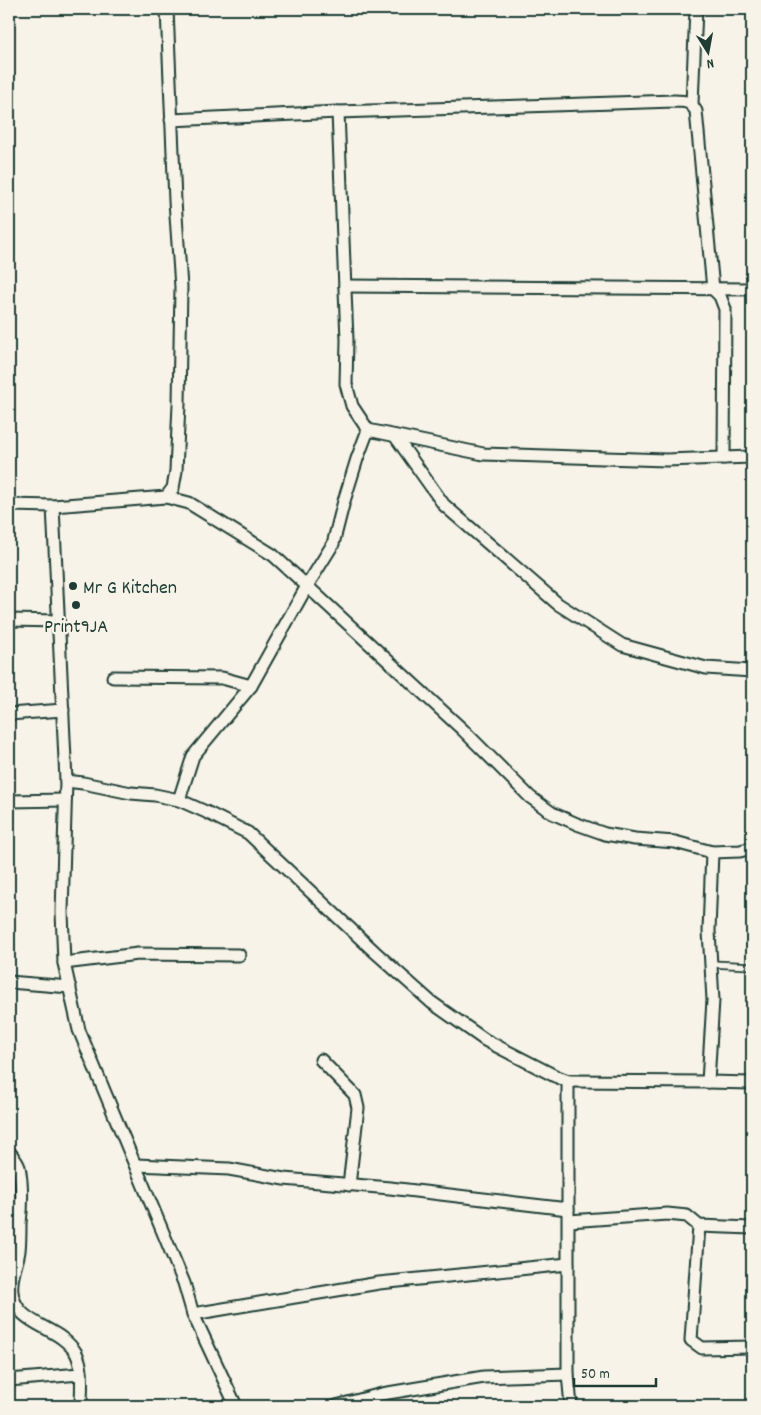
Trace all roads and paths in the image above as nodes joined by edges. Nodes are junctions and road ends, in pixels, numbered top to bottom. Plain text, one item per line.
1 (168, 9) edge
2 (696, 9) edge
3 (692, 104) junction
4 (338, 112) junction
5 (171, 120) junction
6 (345, 286) junction
7 (712, 289) junction
8 (752, 289) edge
9 (368, 430) junction
10 (395, 436) junction
11 (752, 457) edge
12 (724, 458) junction
13 (166, 497) junction
14 (9, 505) edge
15 (53, 506) junction
16 (307, 586) junction
17 (9, 620) edge
18 (58, 621) junction
19 (752, 671) edge
20 (113, 677) dead end
21 (250, 686) junction
22 (62, 710) junction
23 (9, 714) edge
24 (66, 781) junction
25 (65, 800) junction
26 (179, 800) junction
27 (9, 801) edge
28 (752, 848) edge
29 (712, 852) junction
30 (239, 955) dead end
31 (64, 963) junction
32 (711, 964) junction
33 (752, 966) edge
34 (9, 982) edge
35 (70, 987) junction
36 (321, 1060) dead end
37 (568, 1081) junction
38 (708, 1082) junction
39 (752, 1083) edge
40 (9, 1154) edge
41 (136, 1165) junction
42 (350, 1185) junction
43 (569, 1215) junction
44 (699, 1226) junction
45 (752, 1228) edge
46 (568, 1264) junction
47 (193, 1314) junction
48 (752, 1347) edge
49 (80, 1374) junction
50 (568, 1374) junction
51 (9, 1380) edge
52 (81, 1406) edge
53 (236, 1406) edge
54 (336, 1406) edge
55 (571, 1406) edge

1 - 5 street
2 - 3 street
3 - 4 street
3 - 7 street
4 - 5 street
4 - 6 street
5 - 13 street
6 - 7 street
6 - 9 street
7 - 8 street
7 - 12 street
9 - 10 street
9 - 16 street
10 - 12 street
10 - 19 street
11 - 12 street
13 - 15 street
13 - 16 street
14 - 15 street
15 - 18 street
16 - 21 street
16 - 29 street
17 - 18 street
18 - 22 street
20 - 21 street
21 - 26 street
22 - 23 street
22 - 24 street
24 - 25 street
24 - 26 street
25 - 27 street
25 - 31 street
26 - 37 street
28 - 29 street
29 - 32 street
30 - 31 street
31 - 35 street
32 - 33 lane
32 - 38 street
34 - 35 street
35 - 41 street
36 - 42 street
37 - 38 street
37 - 43 street
38 - 39 street
40 - 49 street
41 - 42 street
41 - 47 street
42 - 43 street
43 - 44 street
43 - 46 street
44 - 45 street
44 - 48 street
46 - 47 street
46 - 50 street
47 - 53 street
49 - 51 street
49 - 52 street
50 - 54 street
50 - 55 street

